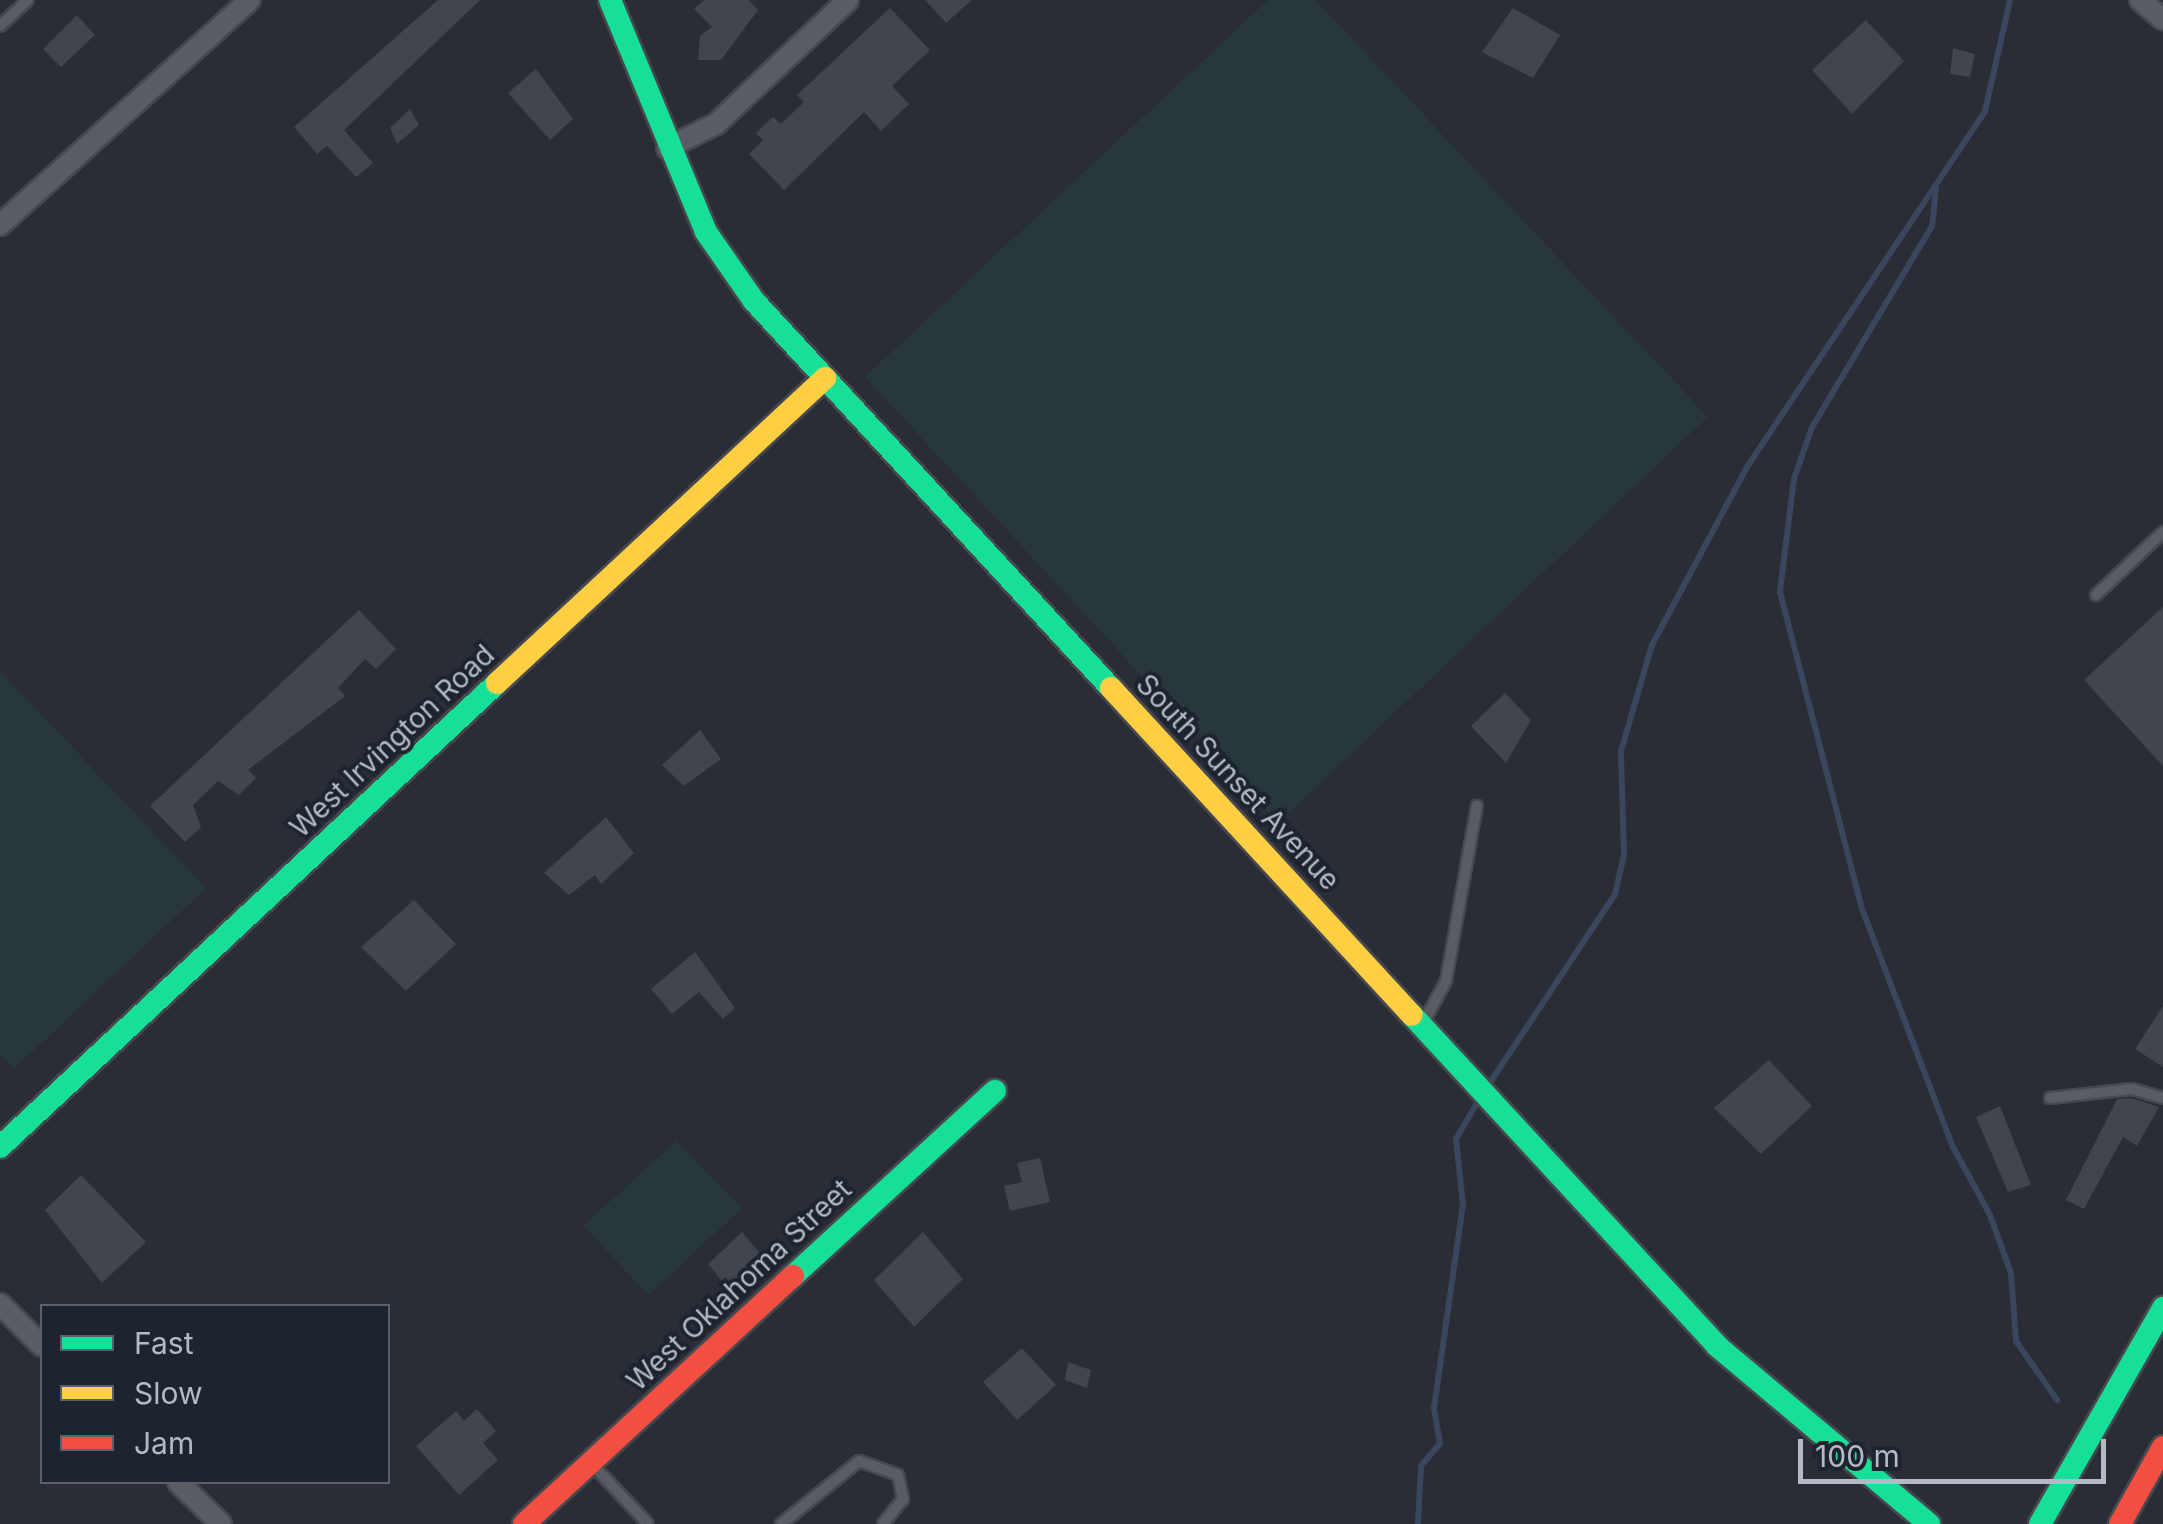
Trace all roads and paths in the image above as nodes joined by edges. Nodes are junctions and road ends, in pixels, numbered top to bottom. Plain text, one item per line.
1 (28, 0) edge
2 (250, 0) edge
3 (610, 0) edge
4 (848, 0) edge
5 (2140, 0) edge
6 (2163, 19) edge
7 (0, 26) edge
8 (668, 148) junction
9 (4, 214) edge
10 (825, 378) junction
11 (2163, 532) edge
12 (2096, 595) dead end
13 (1477, 806) dead end
14 (1421, 1026) junction
15 (995, 1091) dead end
16 (2050, 1098) dead end
17 (2163, 1098) edge
18 (5, 1132) edge
19 (0, 1304) edge
20 (2163, 1308) edge
21 (40, 1344) edge
22 (2163, 1447) edge
23 (590, 1462) junction
24 (180, 1484) edge
25 (220, 1524) edge
26 (524, 1524) edge
27 (648, 1524) edge
28 (780, 1524) edge
29 (883, 1524) edge
30 (1930, 1524) edge
31 (2040, 1524) edge
32 (2120, 1524) edge

1 - 7 lane
2 - 9 street
3 - 8 street, South Sunset Avenue
4 - 8 street
5 - 6 street
8 - 10 street, South Sunset Avenue
10 - 14 street, South Sunset Avenue
10 - 18 street, West Irvington Road
11 - 12 lane
13 - 14 lane
14 - 30 street, South Sunset Avenue
15 - 23 street, West Oklahoma Street
16 - 17 lane
19 - 21 street
20 - 31 street
22 - 32 street
23 - 26 street, West Oklahoma Street
23 - 27 lane
24 - 25 street
28 - 29 lane

